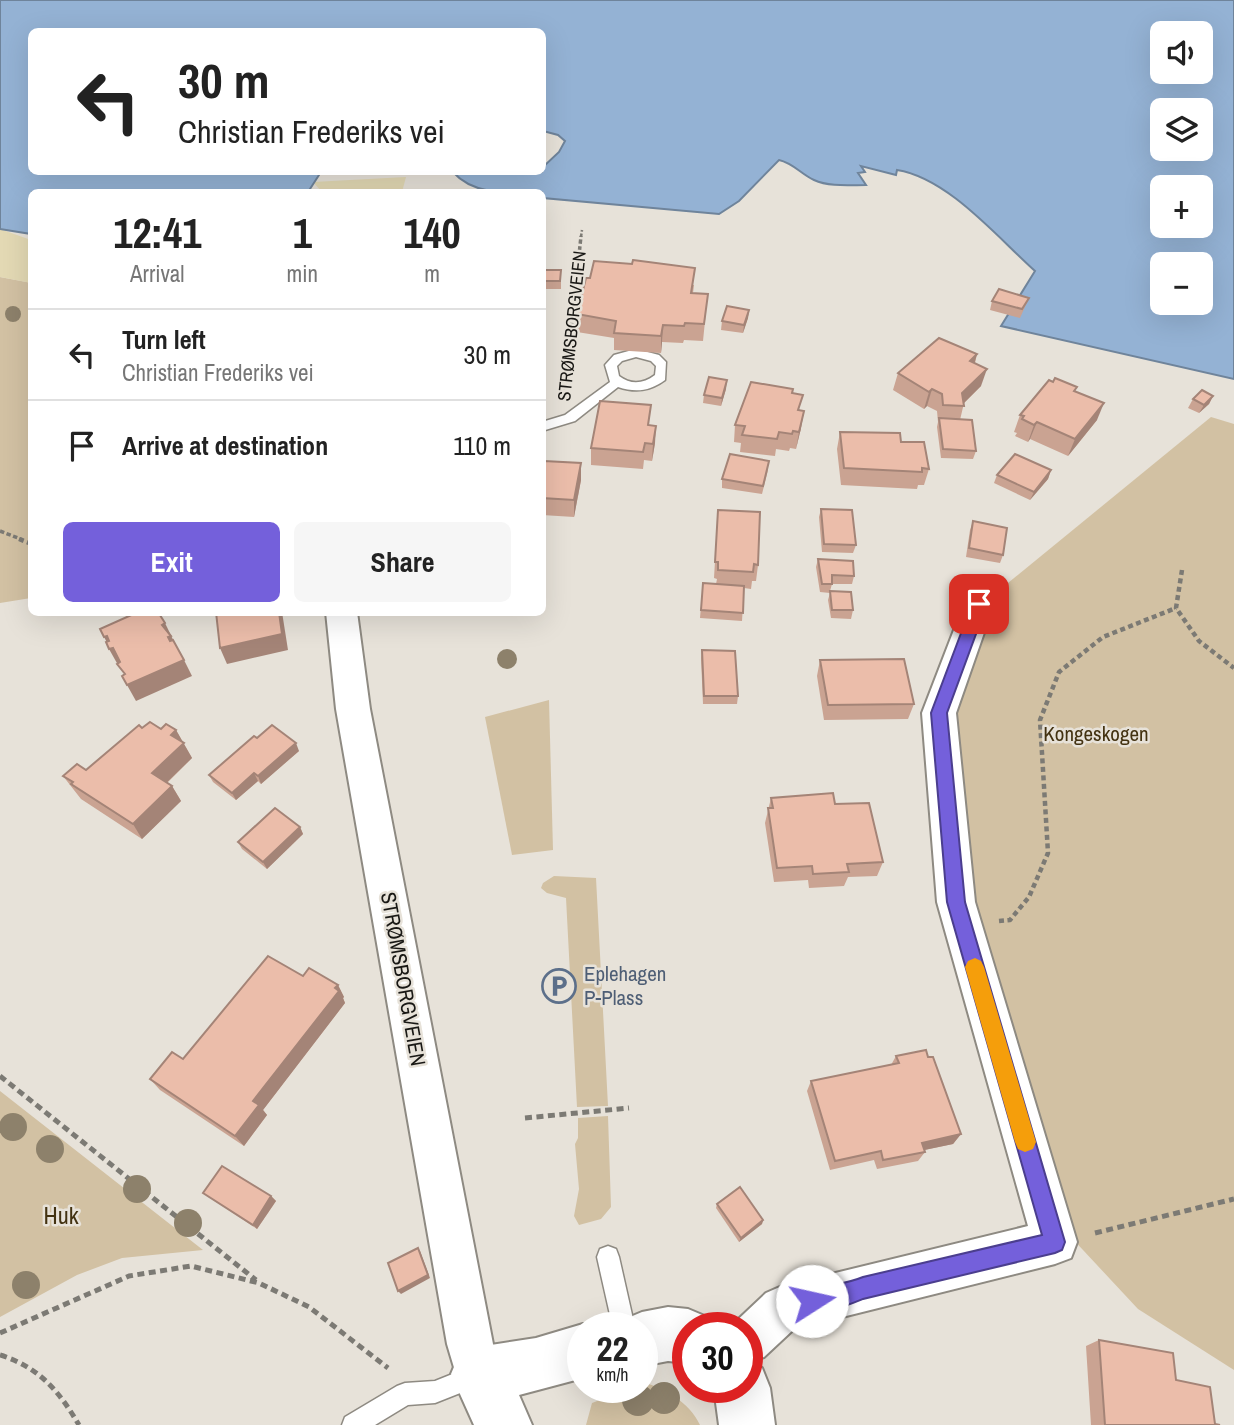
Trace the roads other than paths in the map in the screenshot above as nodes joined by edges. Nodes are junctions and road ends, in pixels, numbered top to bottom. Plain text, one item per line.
1 (617, 382) dead end
2 (546, 426) edge
3 (979, 604) dead end
4 (341, 616) edge
5 (608, 1257) dead end
6 (620, 1312) edge
7 (763, 1326) edge
8 (567, 1356) edge
9 (474, 1359) junction
10 (744, 1403) edge
11 (353, 1425) edge
12 (504, 1425) edge
13 (747, 1425) edge

1 - 2 lane, STRØMSBORGVEIEN
3 - 7 street
4 - 9 street, STRØMSBORGVEIEN
5 - 6 lane
8 - 9 street
9 - 11 lane
9 - 12 street, STRØMSBORGVEIEN
10 - 13 street

